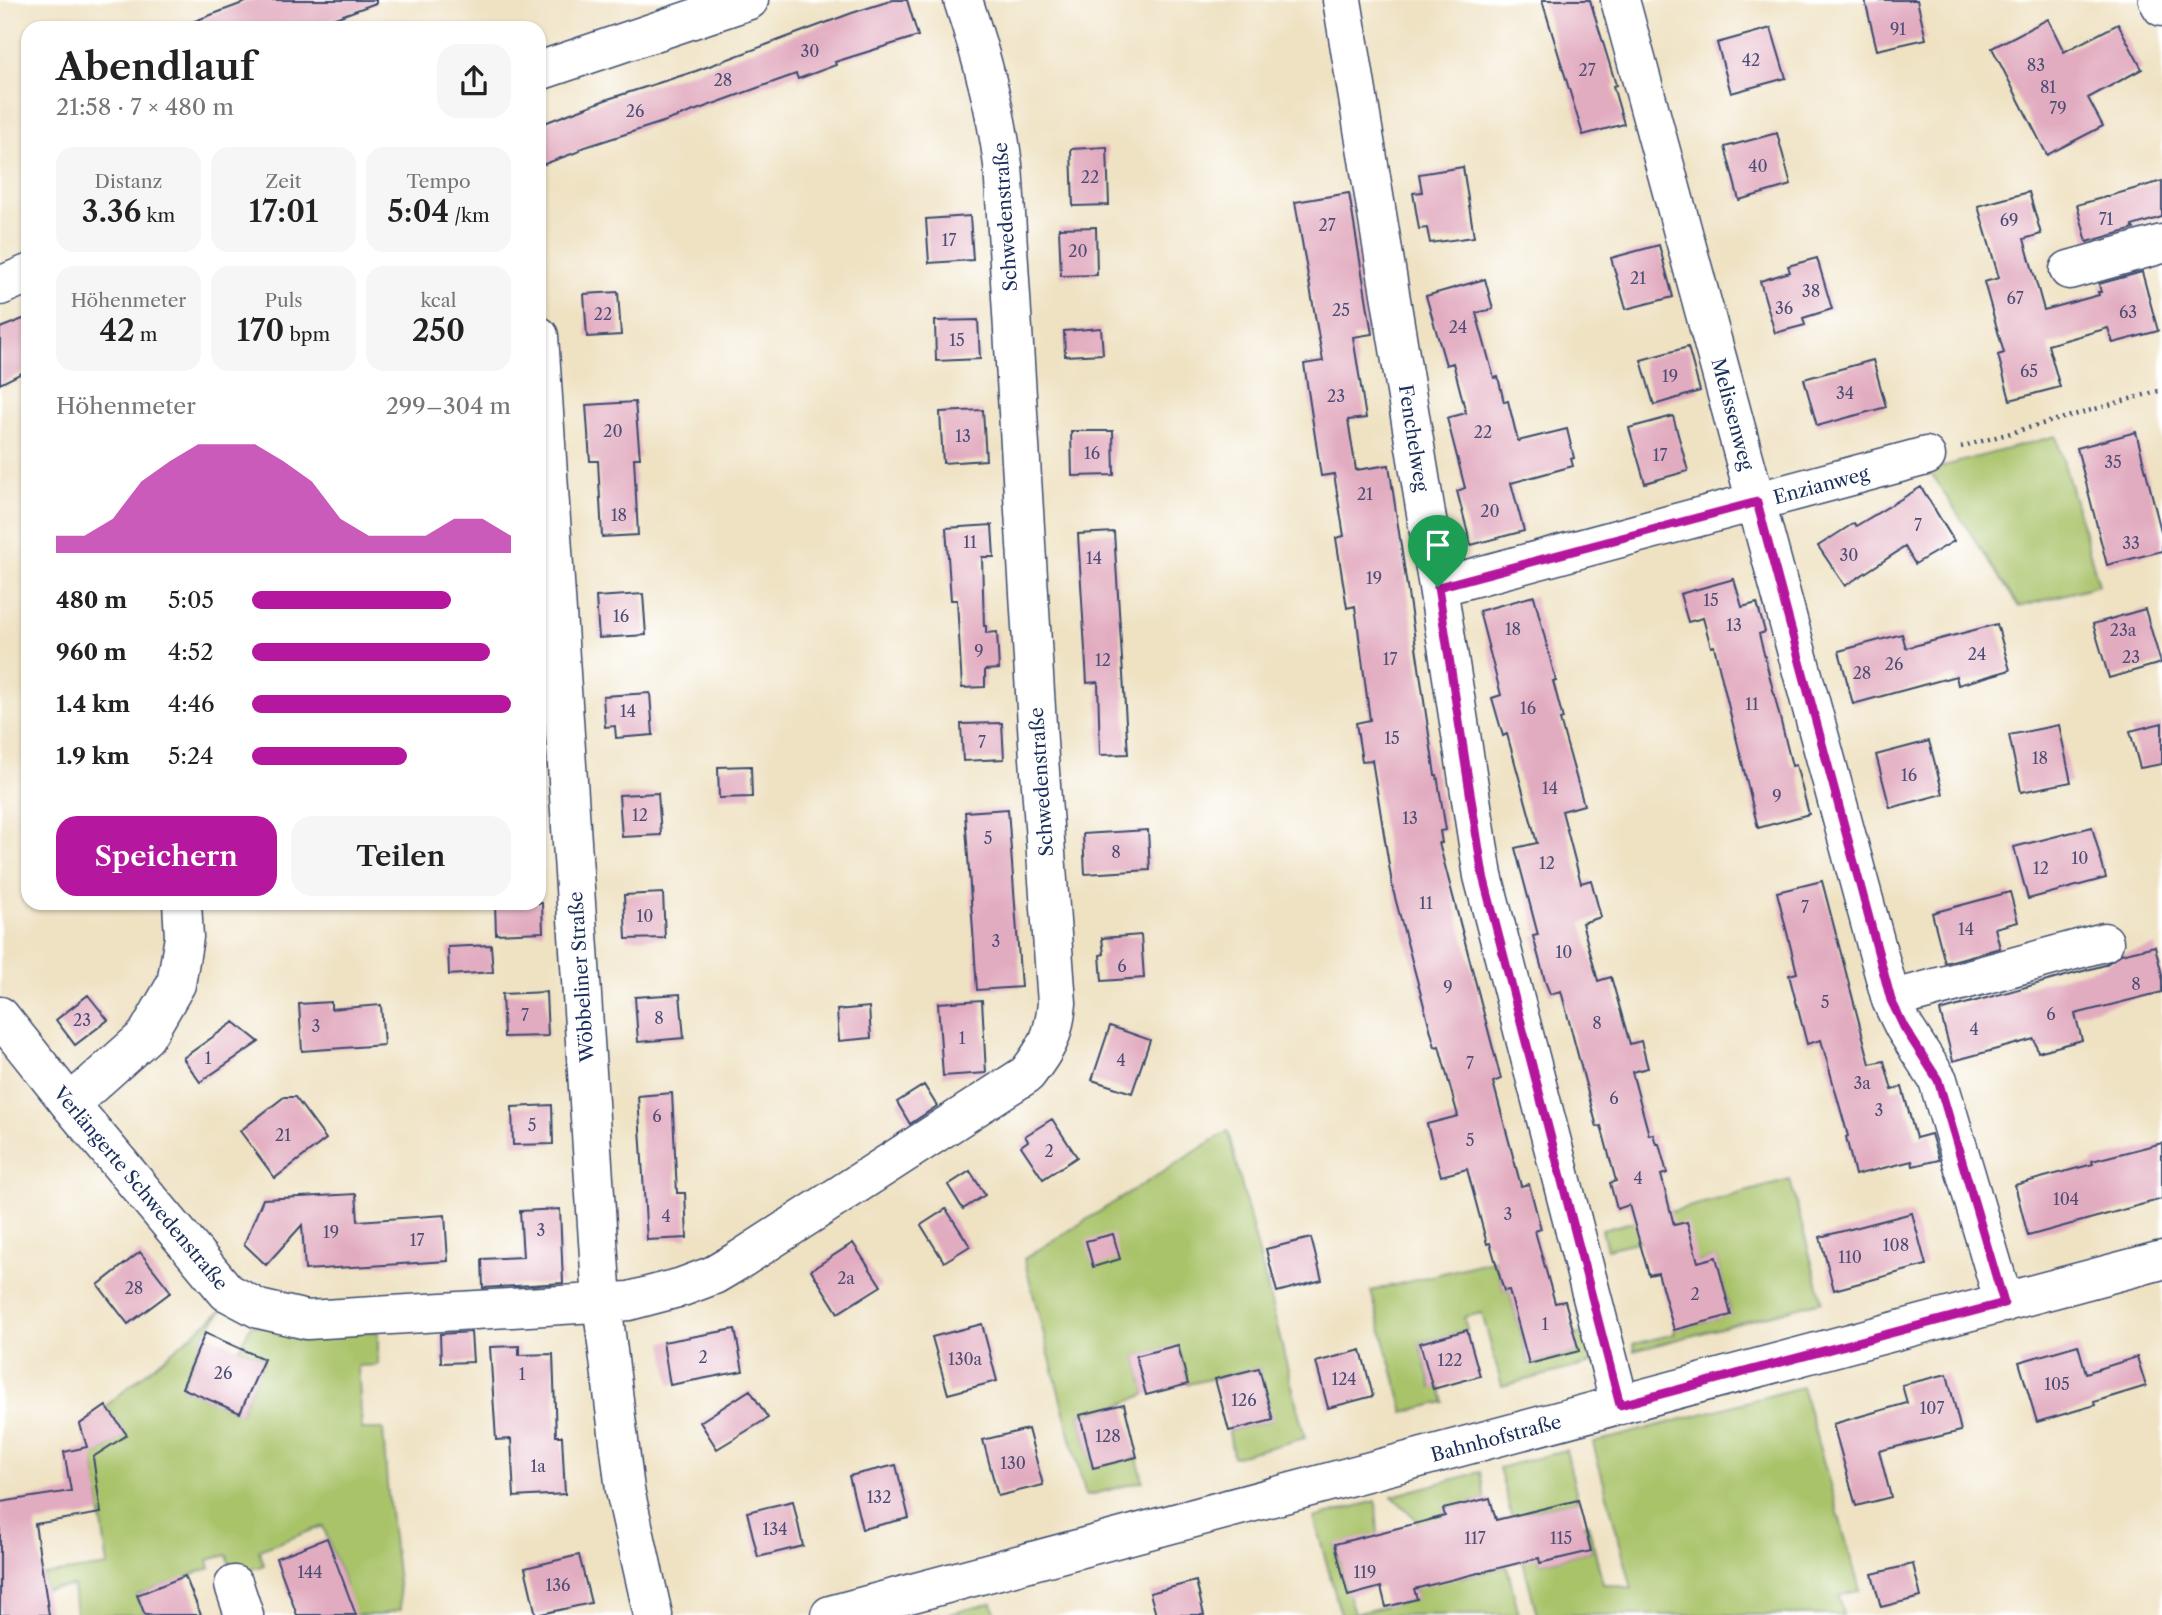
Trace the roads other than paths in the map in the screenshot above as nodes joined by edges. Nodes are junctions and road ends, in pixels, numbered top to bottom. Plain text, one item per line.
1 (749, 0) edge
2 (963, 0) edge
3 (1342, 0) edge
4 (1620, 0) edge
5 (2158, 0) edge
6 (2162, 7) edge
7 (546, 69) edge
8 (2162, 244) edge
9 (2069, 270) dead end
10 (21, 277) edge
11 (0, 286) edge
12 (546, 443) edge
13 (1926, 456) road end
14 (1757, 502) junction
15 (1438, 587) junction
16 (182, 910) edge
17 (2104, 942) dead end
18 (1891, 1000) junction
19 (0, 1016) edge
20 (70, 1104) junction
21 (2162, 1260) edge
22 (602, 1302) junction
23 (2004, 1303) junction
24 (1620, 1405) junction
25 (653, 1615) edge
26 (830, 1615) edge

1 - 7 street
2 - 22 street, Schwedenstraße
3 - 15 street, Fenchelweg
4 - 14 street, Melissenweg
5 - 6 street
8 - 9 street
10 - 11 street
12 - 22 street, Wöbbeliner Straße
13 - 14 street, Enzianweg
14 - 15 street, Enzianweg
14 - 18 street, Melissenweg
15 - 24 street, Fenchelweg
16 - 20 street
17 - 18 street
18 - 23 street, Melissenweg
19 - 20 street, Verlängerte Schwedenstraße
20 - 22 street, Verlängerte Schwedenstraße
21 - 23 street, Bahnhofstraße
22 - 25 street, Wöbbeliner Straße
23 - 24 street, Bahnhofstraße
24 - 26 street, Bahnhofstraße

